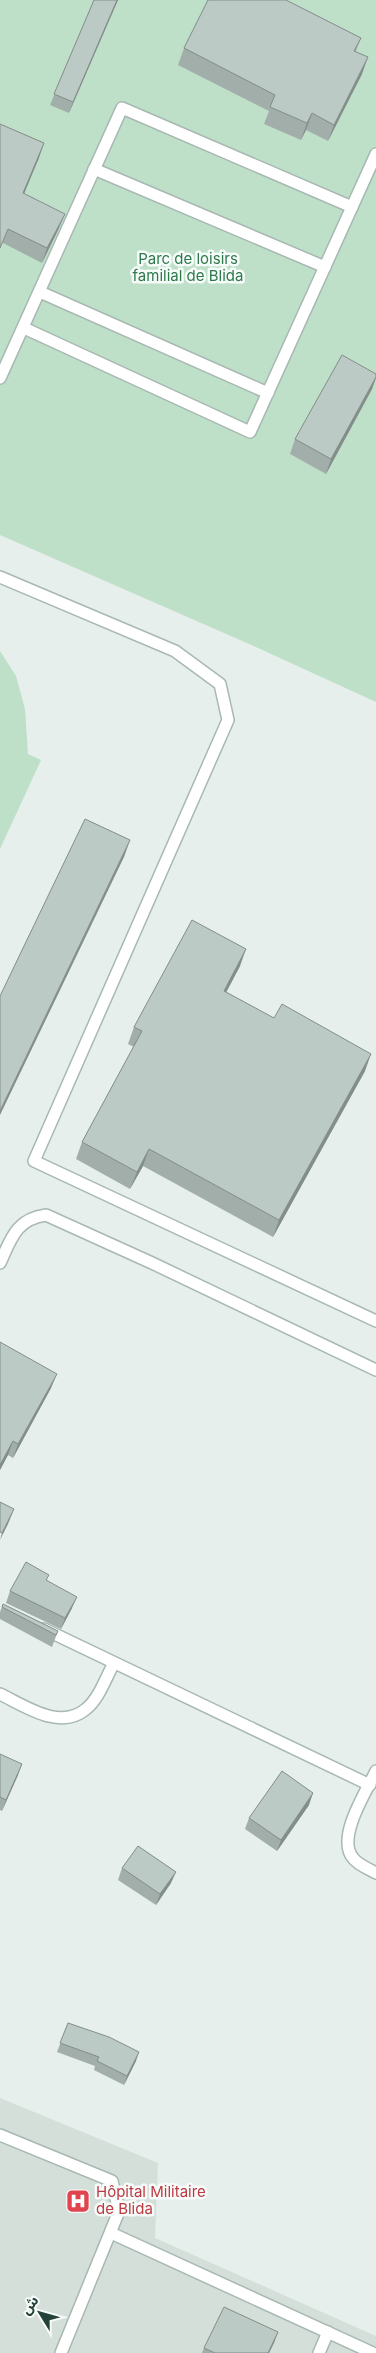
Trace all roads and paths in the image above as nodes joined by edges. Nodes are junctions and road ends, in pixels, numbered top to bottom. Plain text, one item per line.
1 (376, 154) edge
2 (94, 169) junction
3 (352, 207) junction
4 (325, 267) junction
5 (40, 292) junction
6 (24, 328) junction
7 (0, 378) edge
8 (268, 393) junction
9 (0, 577) edge
10 (0, 1263) edge
11 (376, 1321) edge
12 (376, 1370) edge
13 (35, 1625) edge
14 (114, 1663) junction
15 (0, 1694) edge
16 (376, 1771) edge
17 (370, 1785) junction
18 (376, 1873) edge
19 (0, 2135) edge
20 (111, 2233) junction
21 (328, 2332) junction
22 (61, 2353) edge
23 (319, 2353) edge
24 (373, 2353) edge

1 - 3 lane
2 - 3 lane
2 - 4 lane
2 - 5 lane
3 - 4 lane
4 - 8 lane
5 - 6 lane
5 - 8 lane
6 - 7 lane
6 - 8 lane
9 - 11 lane
10 - 12 lane
13 - 14 lane
14 - 15 lane
14 - 17 lane
16 - 17 lane
17 - 18 lane
19 - 20 lane
20 - 21 lane
20 - 22 lane
21 - 23 lane
21 - 24 lane

